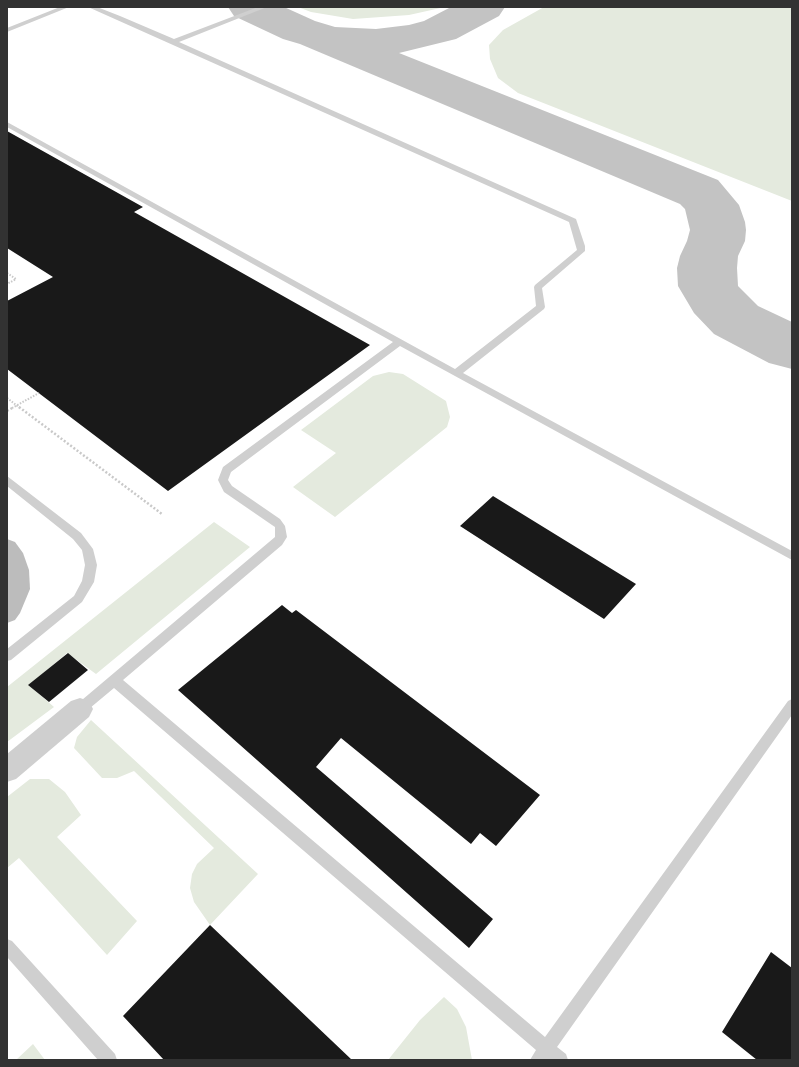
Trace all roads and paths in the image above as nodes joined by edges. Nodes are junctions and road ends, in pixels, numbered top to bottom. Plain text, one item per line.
1 (66, 7) edge
2 (91, 7) edge
3 (264, 7) edge
4 (7, 30) edge
5 (173, 42) junction
6 (7, 124) edge
7 (7, 273) edge
8 (7, 284) edge
9 (399, 342) junction
10 (456, 373) junction
11 (39, 393) dead end
12 (7, 398) edge
13 (17, 405) junction
14 (7, 412) edge
15 (7, 480) edge
16 (162, 514) dead end
17 (7, 548) edge
18 (792, 556) edge
19 (7, 613) edge
20 (7, 656) edge
21 (115, 681) junction
22 (792, 705) edge
23 (80, 710) joint
24 (7, 770) edge
25 (7, 946) edge
26 (546, 1048) junction
27 (109, 1060) edge
28 (538, 1060) edge
29 (560, 1060) edge

1 - 4 lane
2 - 5 lane
3 - 5 lane
5 - 10 lane
6 - 9 lane
7 - 8 path
9 - 10 lane
9 - 21 lane
10 - 18 lane
11 - 13 path
12 - 13 path
13 - 14 path
13 - 16 path
15 - 20 lane
17 - 19 main road
21 - 23 lane
21 - 26 lane
22 - 26 lane
23 - 24 street
25 - 27 lane
26 - 28 lane
26 - 29 lane

